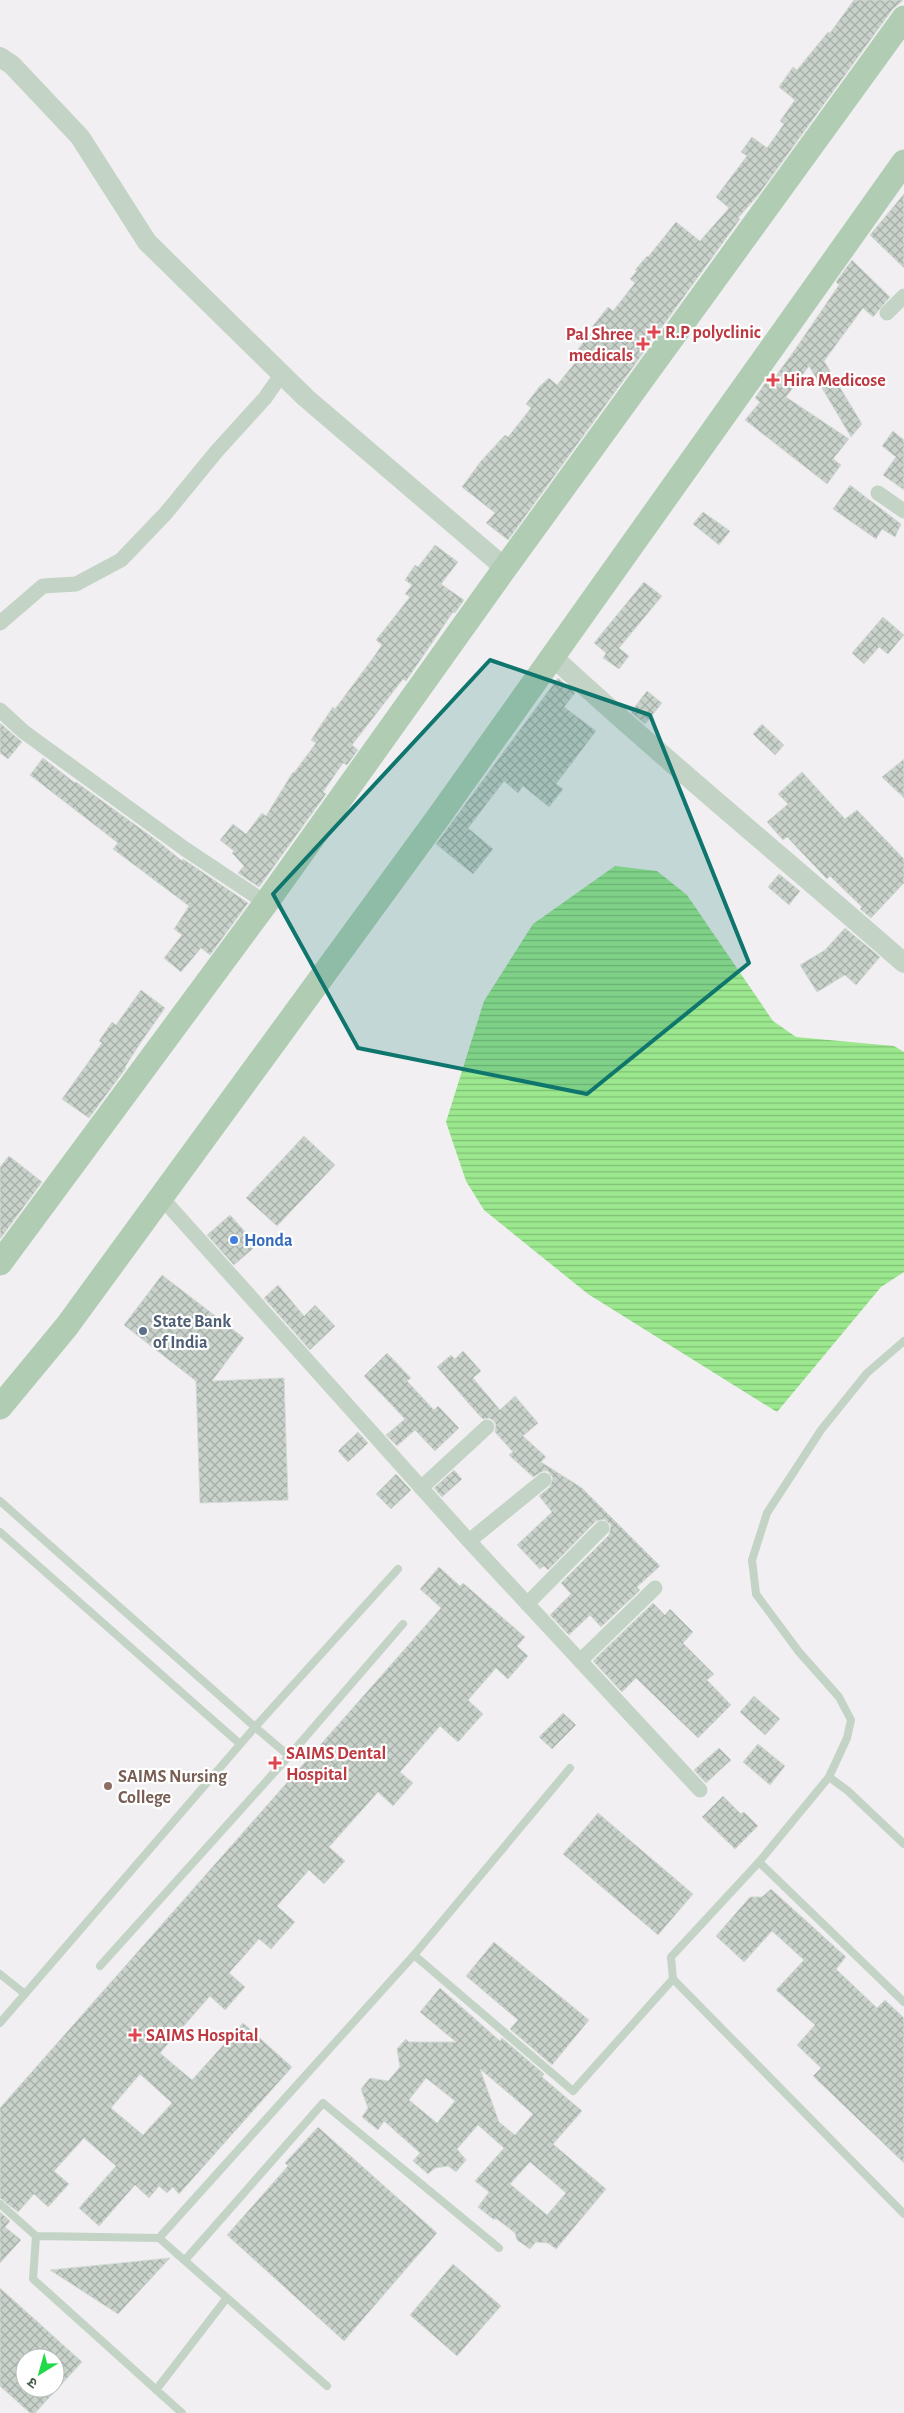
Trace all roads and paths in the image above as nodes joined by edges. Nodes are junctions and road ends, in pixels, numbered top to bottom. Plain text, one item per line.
1 (904, 18) edge
2 (0, 57) edge
3 (904, 162) edge
4 (904, 296) edge
5 (888, 313) dead end
6 (281, 374) junction
7 (878, 493) dead end
8 (904, 511) edge
9 (505, 568) junction
10 (0, 623) edge
11 (552, 656) junction
12 (0, 710) edge
13 (266, 903) junction
14 (904, 963) edge
15 (161, 1197) junction
16 (0, 1263) edge
17 (904, 1341) edge
18 (0, 1407) edge
19 (487, 1427) dead end
20 (544, 1480) dead end
21 (421, 1488) junction
22 (0, 1501) edge
23 (602, 1528) dead end
24 (0, 1532) edge
25 (468, 1542) junction
26 (398, 1569) dead end
27 (655, 1588) dead end
28 (526, 1604) junction
29 (403, 1624) dead end
30 (580, 1661) junction
31 (255, 1727) junction
32 (240, 1744) junction
33 (289, 1756) junction
34 (570, 1768) dead end
35 (829, 1777) junction
36 (700, 1790) dead end
37 (904, 1844) edge
38 (759, 1862) junction
39 (414, 1955) junction
40 (100, 1966) dead end
41 (0, 1974) edge
42 (673, 1979) junction
43 (25, 1994) junction
44 (904, 2002) edge
45 (1, 2020) edge
46 (0, 2204) edge
47 (904, 2214) edge
48 (36, 2236) junction
49 (159, 2238) junction
50 (499, 2248) dead end
51 (185, 2260) junction
52 (226, 2299) junction
53 (327, 2386) dead end
54 (156, 2390) junction
55 (182, 2413) edge

1 - 9 main road
2 - 6 street
3 - 11 main road
4 - 5 street
6 - 9 street
6 - 10 street
7 - 8 street
9 - 13 main road
11 - 14 street
11 - 15 main road
12 - 13 street
13 - 16 main road
15 - 18 main road
15 - 21 street
17 - 35 lane
19 - 21 street
20 - 25 street
21 - 25 street
22 - 31 lane
23 - 28 street
24 - 32 lane
25 - 28 street
26 - 31 lane
27 - 30 street
28 - 30 street
29 - 33 lane
30 - 36 street
31 - 32 lane
31 - 33 lane
32 - 43 lane
33 - 40 lane
34 - 39 lane
35 - 37 lane
35 - 38 lane
38 - 42 lane
38 - 44 lane
39 - 42 lane
39 - 49 lane
41 - 43 lane
42 - 47 lane
43 - 45 lane
46 - 48 lane
48 - 49 lane
48 - 54 lane
49 - 51 lane
50 - 51 lane
51 - 52 lane
52 - 53 lane
52 - 54 lane
54 - 55 lane

